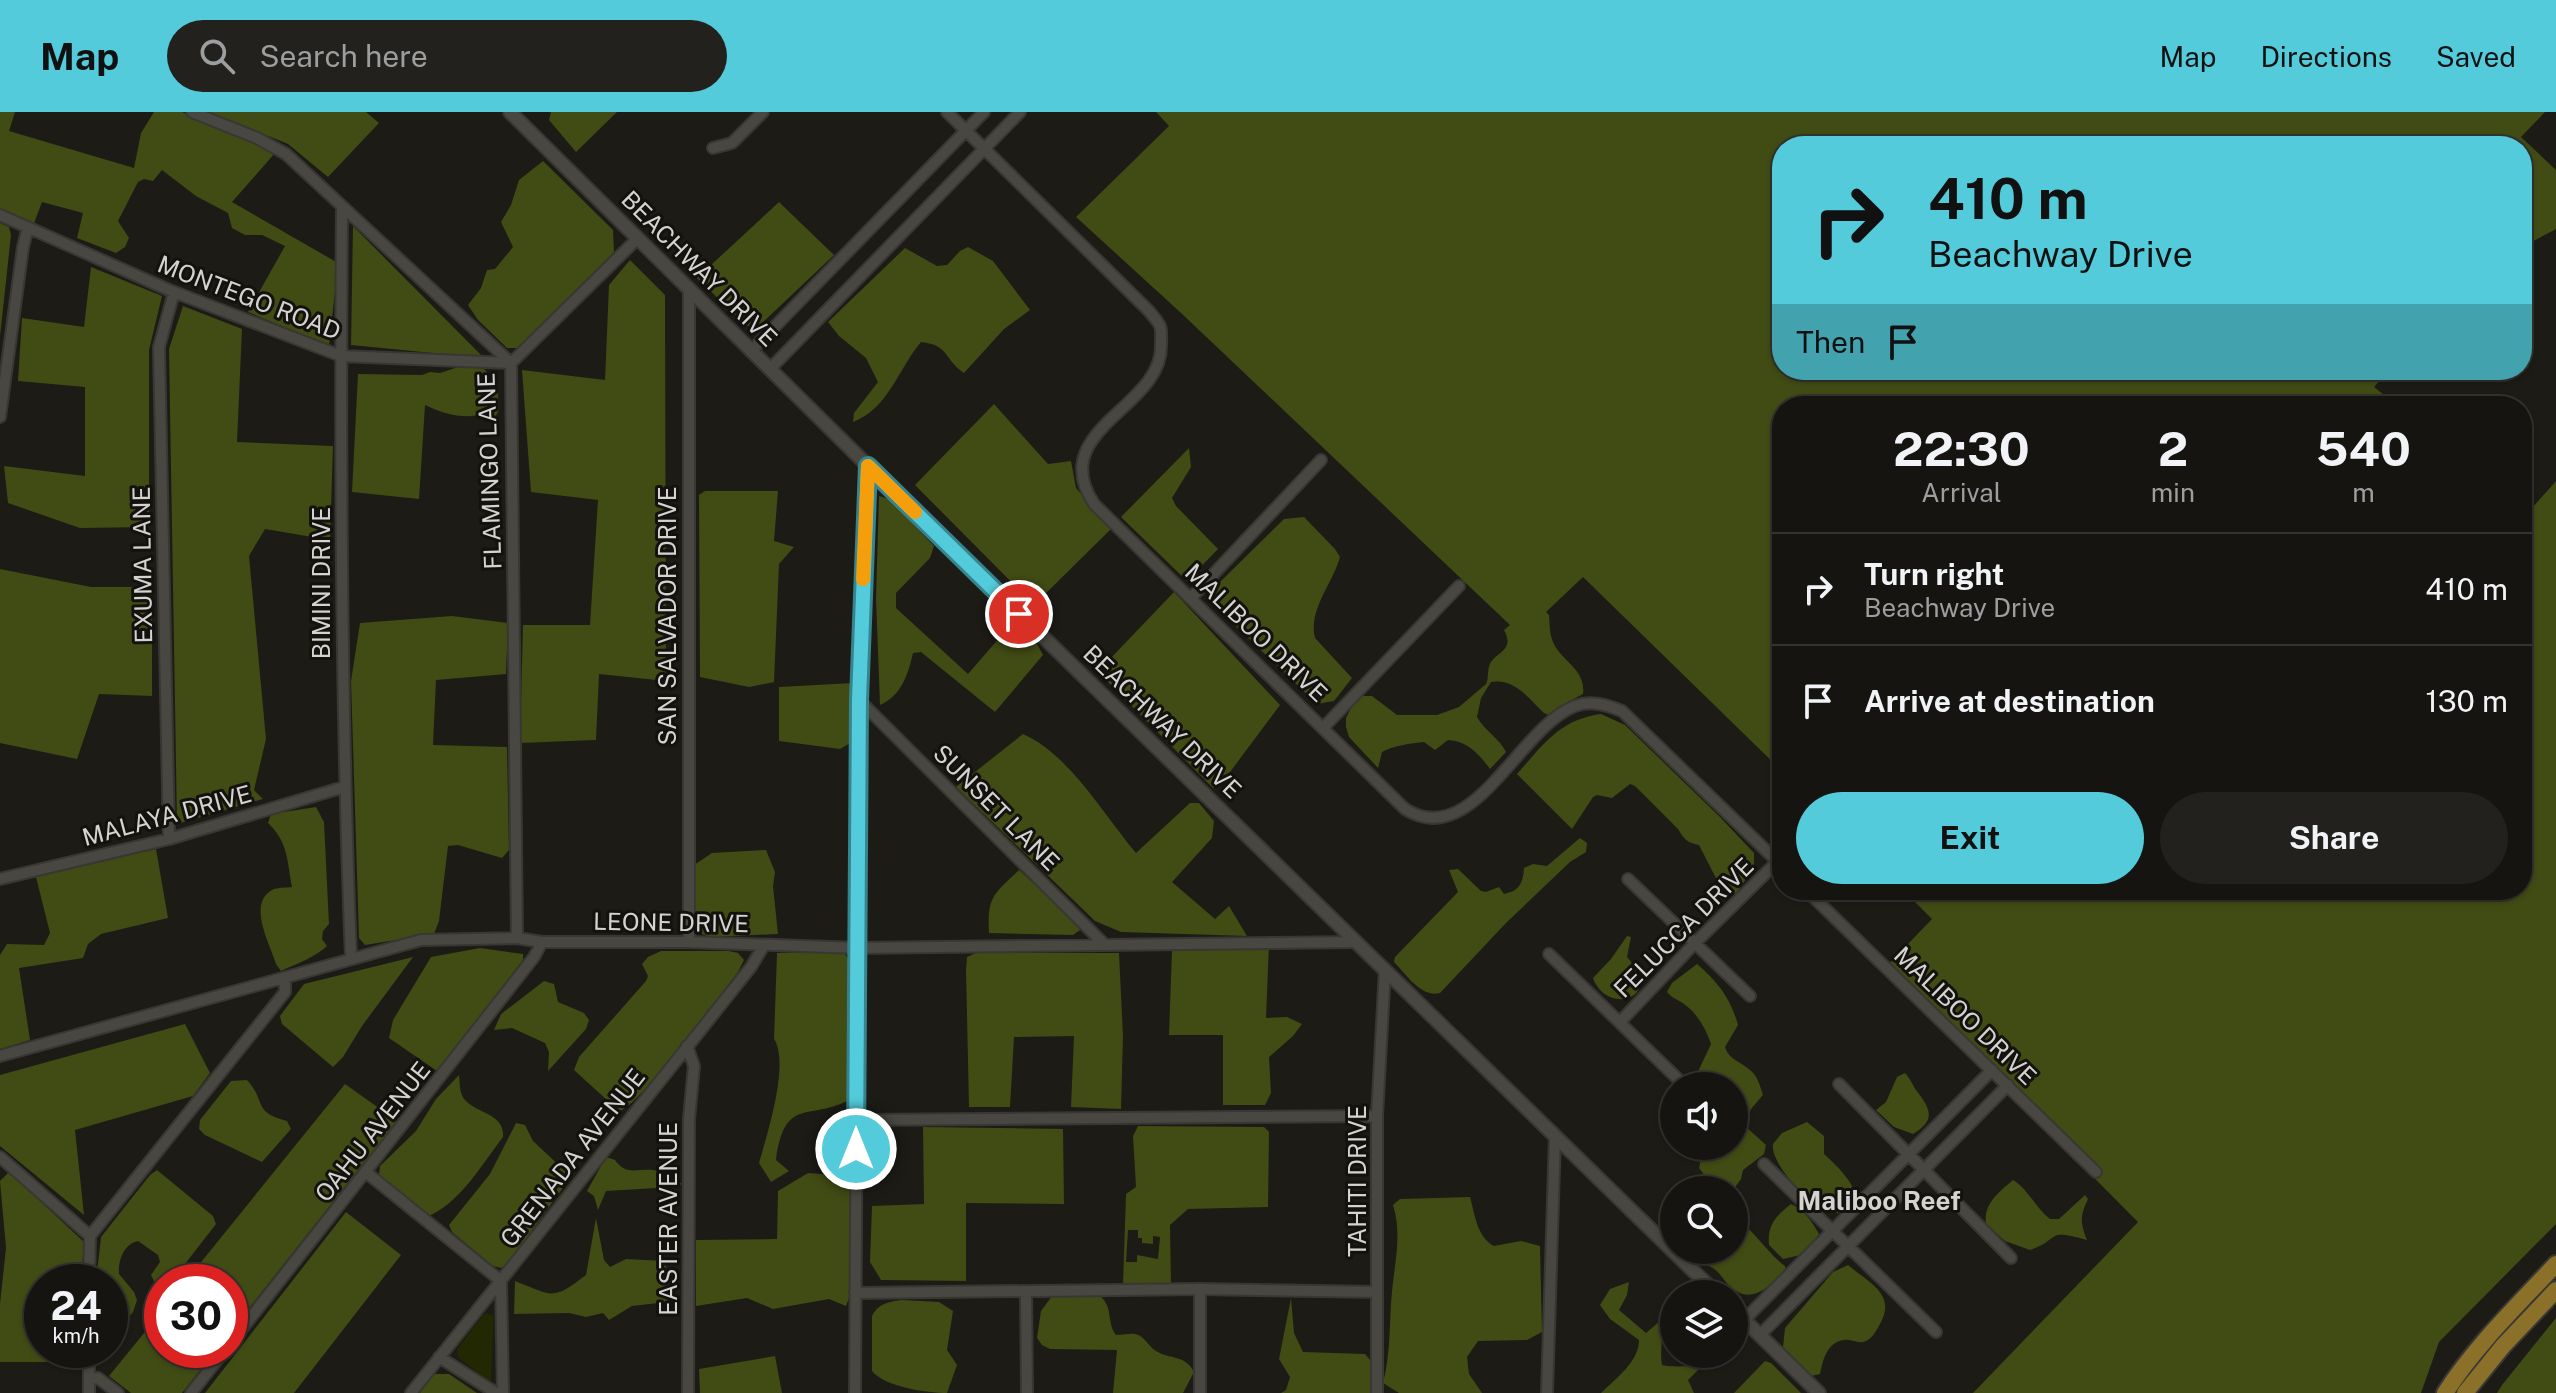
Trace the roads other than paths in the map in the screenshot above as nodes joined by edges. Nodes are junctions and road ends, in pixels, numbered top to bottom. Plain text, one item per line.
1 (192, 112) edge
2 (510, 112) edge
3 (763, 112) edge
4 (947, 112) edge
5 (984, 112) edge
6 (1020, 112) edge
7 (966, 130) junction
8 (713, 148) dead end
9 (984, 148) junction
10 (342, 208) junction
11 (0, 215) edge
12 (28, 227) junction
13 (637, 239) junction
14 (689, 289) junction
15 (174, 292) junction
16 (751, 351) junction
17 (341, 356) junction
18 (511, 363) junction
19 (770, 369) junction
20 (0, 417) edge
21 (1321, 460) dead end
22 (868, 466) junction
23 (1459, 586) dead end
24 (1191, 598) junction
25 (859, 700) junction
26 (1323, 728) junction
27 (344, 787) junction
28 (169, 839) junction
29 (1772, 856) edge
30 (1772, 871) edge
31 (0, 879) edge
32 (1628, 879) dead end
33 (1816, 900) edge
34 (517, 938) junction
35 (542, 942) junction
36 (689, 942) junction
37 (1357, 942) junction
38 (1104, 944) junction
39 (1694, 944) junction
40 (764, 945) junction
41 (857, 948) junction
42 (1549, 954) dead end
43 (351, 958) junction
44 (1385, 969) junction
45 (285, 978) junction
46 (1750, 996) dead end
47 (1620, 1022) junction
48 (687, 1046) junction
49 (0, 1056) edge
50 (1992, 1070) junction
51 (1671, 1072) edge
52 (1839, 1084) dead end
53 (2008, 1085) junction
54 (1377, 1116) junction
55 (856, 1120) junction
56 (1555, 1136) junction
57 (1908, 1154) junction
58 (0, 1157) edge
59 (1764, 1164) dead end
60 (1924, 1169) junction
61 (2096, 1172) dead end
62 (367, 1173) junction
63 (1833, 1231) junction
64 (90, 1236) junction
65 (1849, 1246) junction
66 (2011, 1258) dead end
67 (89, 1264) edge
68 (2556, 1264) edge
69 (1703, 1280) edge
70 (501, 1281) junction
71 (1200, 1289) junction
72 (2556, 1290) edge
73 (1026, 1292) junction
74 (1377, 1292) junction
75 (855, 1293) junction
76 (1748, 1316) edge
77 (248, 1322) edge
78 (1748, 1324) edge
79 (1936, 1332) dead end
80 (1760, 1335) junction
81 (439, 1357) junction
82 (89, 1368) edge
83 (211, 1368) edge
84 (89, 1379) junction
85 (1549, 1391) edge
86 (89, 1393) edge
87 (118, 1393) edge
88 (191, 1393) edge
89 (411, 1393) edge
90 (496, 1393) edge
91 (503, 1393) edge
92 (688, 1393) edge
93 (855, 1393) edge
94 (1027, 1393) edge
95 (1200, 1393) edge
96 (1377, 1393) edge
97 (1819, 1393) edge
98 (2445, 1393) edge
99 (2465, 1393) edge

1 - 10 street, FLAMINGO LANE
2 - 13 street, BEACHWAY DRIVE
3 - 8 street
4 - 7 street, MALIBOO DRIVE
5 - 7 street
6 - 9 street
7 - 9 street, MALIBOO DRIVE
7 - 16 street
9 - 19 street
9 - 24 street, MALIBOO DRIVE
10 - 17 street, BIMINI DRIVE
10 - 18 street, FLAMINGO LANE
11 - 12 street, MONTEGO ROAD
12 - 15 street, MONTEGO ROAD
12 - 20 street
13 - 14 street, BEACHWAY DRIVE
13 - 18 street
14 - 16 street, BEACHWAY DRIVE
14 - 36 street, SAN SALVADOR DRIVE
15 - 17 street, MONTEGO ROAD
15 - 28 street, EXUMA LANE
16 - 19 street, BEACHWAY DRIVE
17 - 18 street, MONTEGO ROAD
17 - 27 street, BIMINI DRIVE
18 - 34 street, FLAMINGO LANE
19 - 22 street, BEACHWAY DRIVE
21 - 24 street
22 - 25 street
22 - 37 street, BEACHWAY DRIVE
23 - 26 street
24 - 26 street, MALIBOO DRIVE
25 - 38 street, SUNSET LANE
25 - 41 street
26 - 29 street, MALIBOO DRIVE
27 - 28 street, MALAYA DRIVE
27 - 43 street, BIMINI DRIVE
28 - 31 street, MALAYA DRIVE
30 - 39 street, FELUCCA DRIVE
32 - 39 street
33 - 50 street, MALIBOO DRIVE
34 - 35 street, LEONE DRIVE
34 - 43 street, LEONE DRIVE
35 - 36 street, LEONE DRIVE
35 - 62 street, OAHU AVENUE
36 - 40 street, LEONE DRIVE
37 - 38 street, LEONE DRIVE
37 - 44 street, BEACHWAY DRIVE
38 - 41 street, LEONE DRIVE
39 - 46 street
39 - 47 street, FELUCCA DRIVE
40 - 41 street, LEONE DRIVE
40 - 48 street, GRENADA AVENUE
41 - 55 street
42 - 47 street
43 - 45 street, LEONE DRIVE
44 - 54 street, TAHITI DRIVE
44 - 56 street, BEACHWAY DRIVE
45 - 49 street, LEONE DRIVE
45 - 64 street
47 - 51 street
48 - 70 street, GRENADA AVENUE
48 - 92 street, EASTER AVENUE
50 - 53 street, MALIBOO DRIVE
50 - 57 street
52 - 57 street
53 - 60 street
53 - 61 street, MALIBOO DRIVE
54 - 55 street
54 - 74 street, TAHITI DRIVE
55 - 75 street
56 - 69 street, BEACHWAY DRIVE
56 - 85 street
57 - 60 street
57 - 63 street
58 - 64 street
59 - 63 street
60 - 65 street
60 - 66 street
62 - 70 street
62 - 77 street, OAHU AVENUE
63 - 65 street
63 - 76 street
64 - 67 street
65 - 79 street
65 - 80 street
68 - 98 main road
70 - 81 street, GRENADA AVENUE
70 - 91 street
71 - 73 street
71 - 74 street
71 - 95 street
72 - 99 main road
73 - 75 street
73 - 94 street
74 - 96 street, TAHITI DRIVE
75 - 93 street
78 - 80 street
80 - 97 street
81 - 89 street, GRENADA AVENUE
81 - 90 street
82 - 84 street
83 - 88 street
84 - 86 street
84 - 87 street

